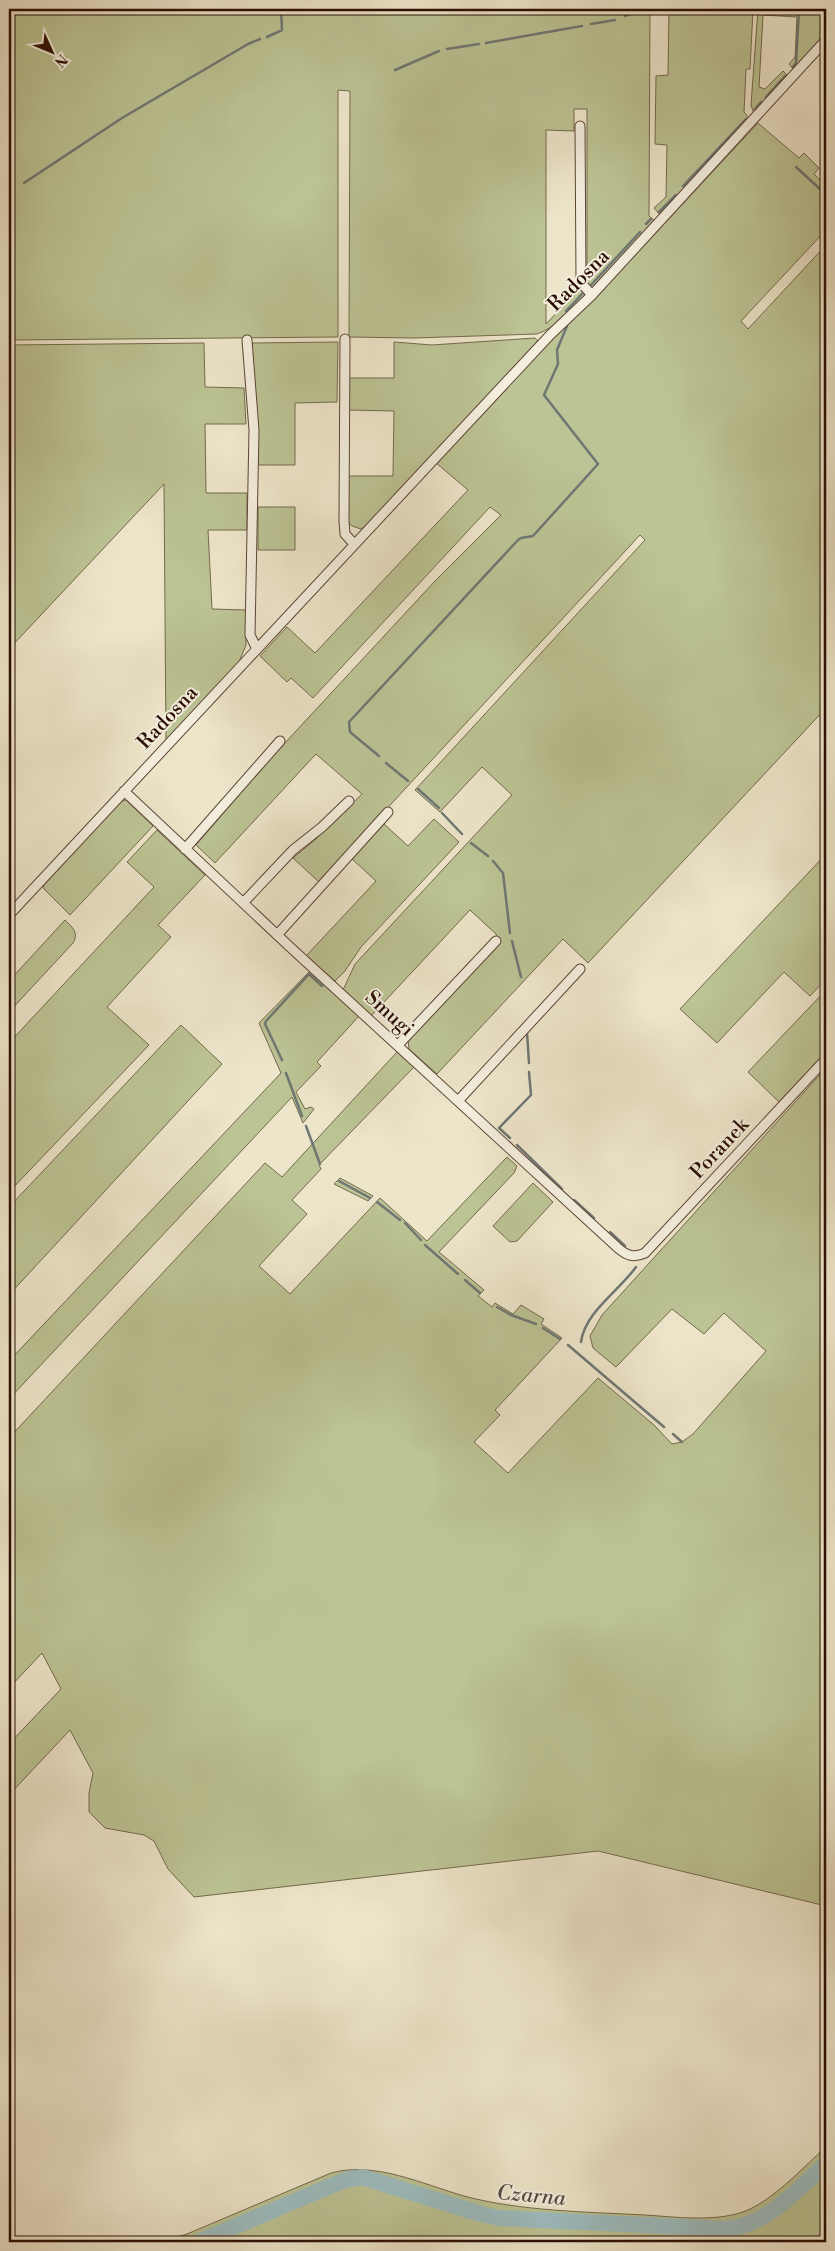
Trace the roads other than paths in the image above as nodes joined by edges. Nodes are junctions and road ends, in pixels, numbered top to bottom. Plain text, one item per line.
1 (826, 40) edge
2 (580, 126) dead end
3 (592, 295) junction
4 (247, 340) dead end
5 (345, 340) dead end
6 (354, 544) junction
7 (257, 648) junction
8 (280, 741) dead end
9 (124, 791) junction
10 (349, 801) dead end
11 (388, 812) dead end
12 (185, 849) junction
13 (243, 903) junction
14 (9, 915) edge
15 (277, 935) junction
16 (496, 941) dead end
17 (580, 969) dead end
18 (398, 1045) junction
19 (826, 1059) edge
20 (458, 1101) junction
21 (635, 1257) joint

1 - 3 street, Radosna
2 - 3 street
3 - 6 street, Radosna
4 - 7 street
5 - 6 street
6 - 7 street, Radosna
7 - 9 street, Radosna
8 - 12 street
9 - 12 street, Smugi
9 - 14 street, Radosna
10 - 13 street
11 - 15 street
12 - 13 street, Smugi
13 - 15 street, Smugi
15 - 18 street, Smugi
16 - 18 street
17 - 20 street
18 - 20 street, Smugi
19 - 21 street, Poranek
20 - 21 street, Smugi

